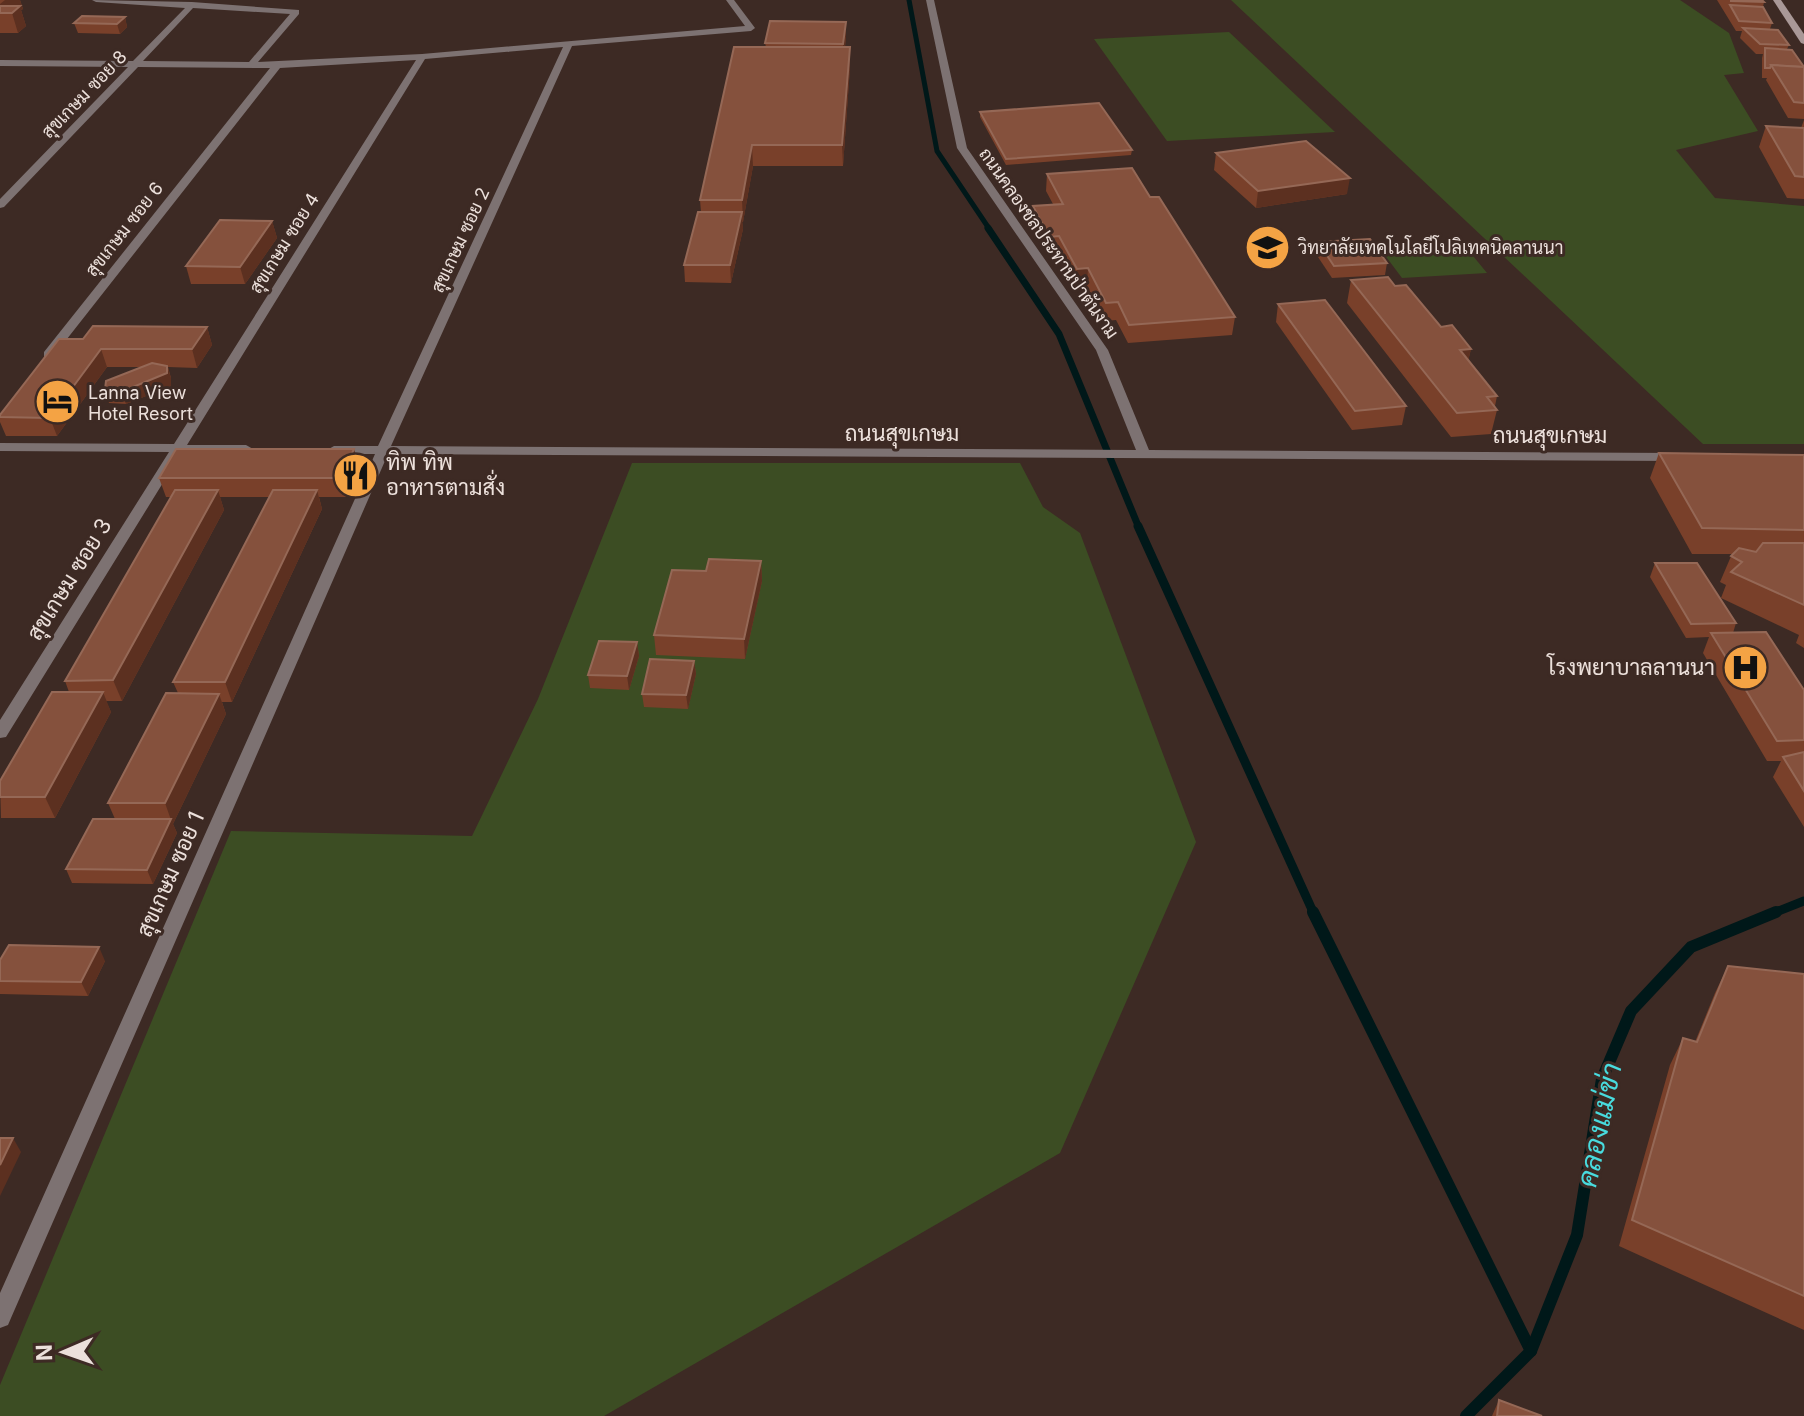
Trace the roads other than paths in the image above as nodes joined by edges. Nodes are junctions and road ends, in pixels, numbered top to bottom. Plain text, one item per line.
1 (96, 0) edge
2 (730, 0) edge
3 (930, 0) edge
4 (1777, 0) edge
5 (192, 5) junction
6 (1804, 41) edge
7 (569, 44) junction
8 (422, 57) junction
9 (0, 63) edge
10 (135, 64) junction
11 (251, 65) junction
12 (277, 65) junction
13 (0, 205) edge
14 (39, 366) edge
15 (0, 447) edge
16 (176, 449) junction
17 (256, 449) edge
18 (319, 450) edge
19 (383, 450) junction
20 (1144, 454) junction
21 (1700, 457) edge
22 (0, 733) edge
23 (0, 1318) edge

1 - 5 street
2 - 7 street
3 - 20 street, ถนนคลองชลประทานป่าตันงาม
4 - 6 main road
5 - 10 street, สุขเกษม ซอย 8
5 - 11 street
7 - 8 street
7 - 19 street, สุขเกษม ซอย 2
8 - 12 street
8 - 16 street, สุขเกษม ซอย 4
9 - 10 street
10 - 11 street
10 - 13 street, สุขเกษม ซอย 8
11 - 12 street
12 - 14 street, สุขเกษม ซอย 6
15 - 16 street
16 - 17 street
16 - 22 street, สุขเกษม ซอย 3
18 - 19 street, ถนนสุขเกษม
19 - 20 street, ถนนสุขเกษม
19 - 23 street, สุขเกษม ซอย 1
20 - 21 street, ถนนสุขเกษม

